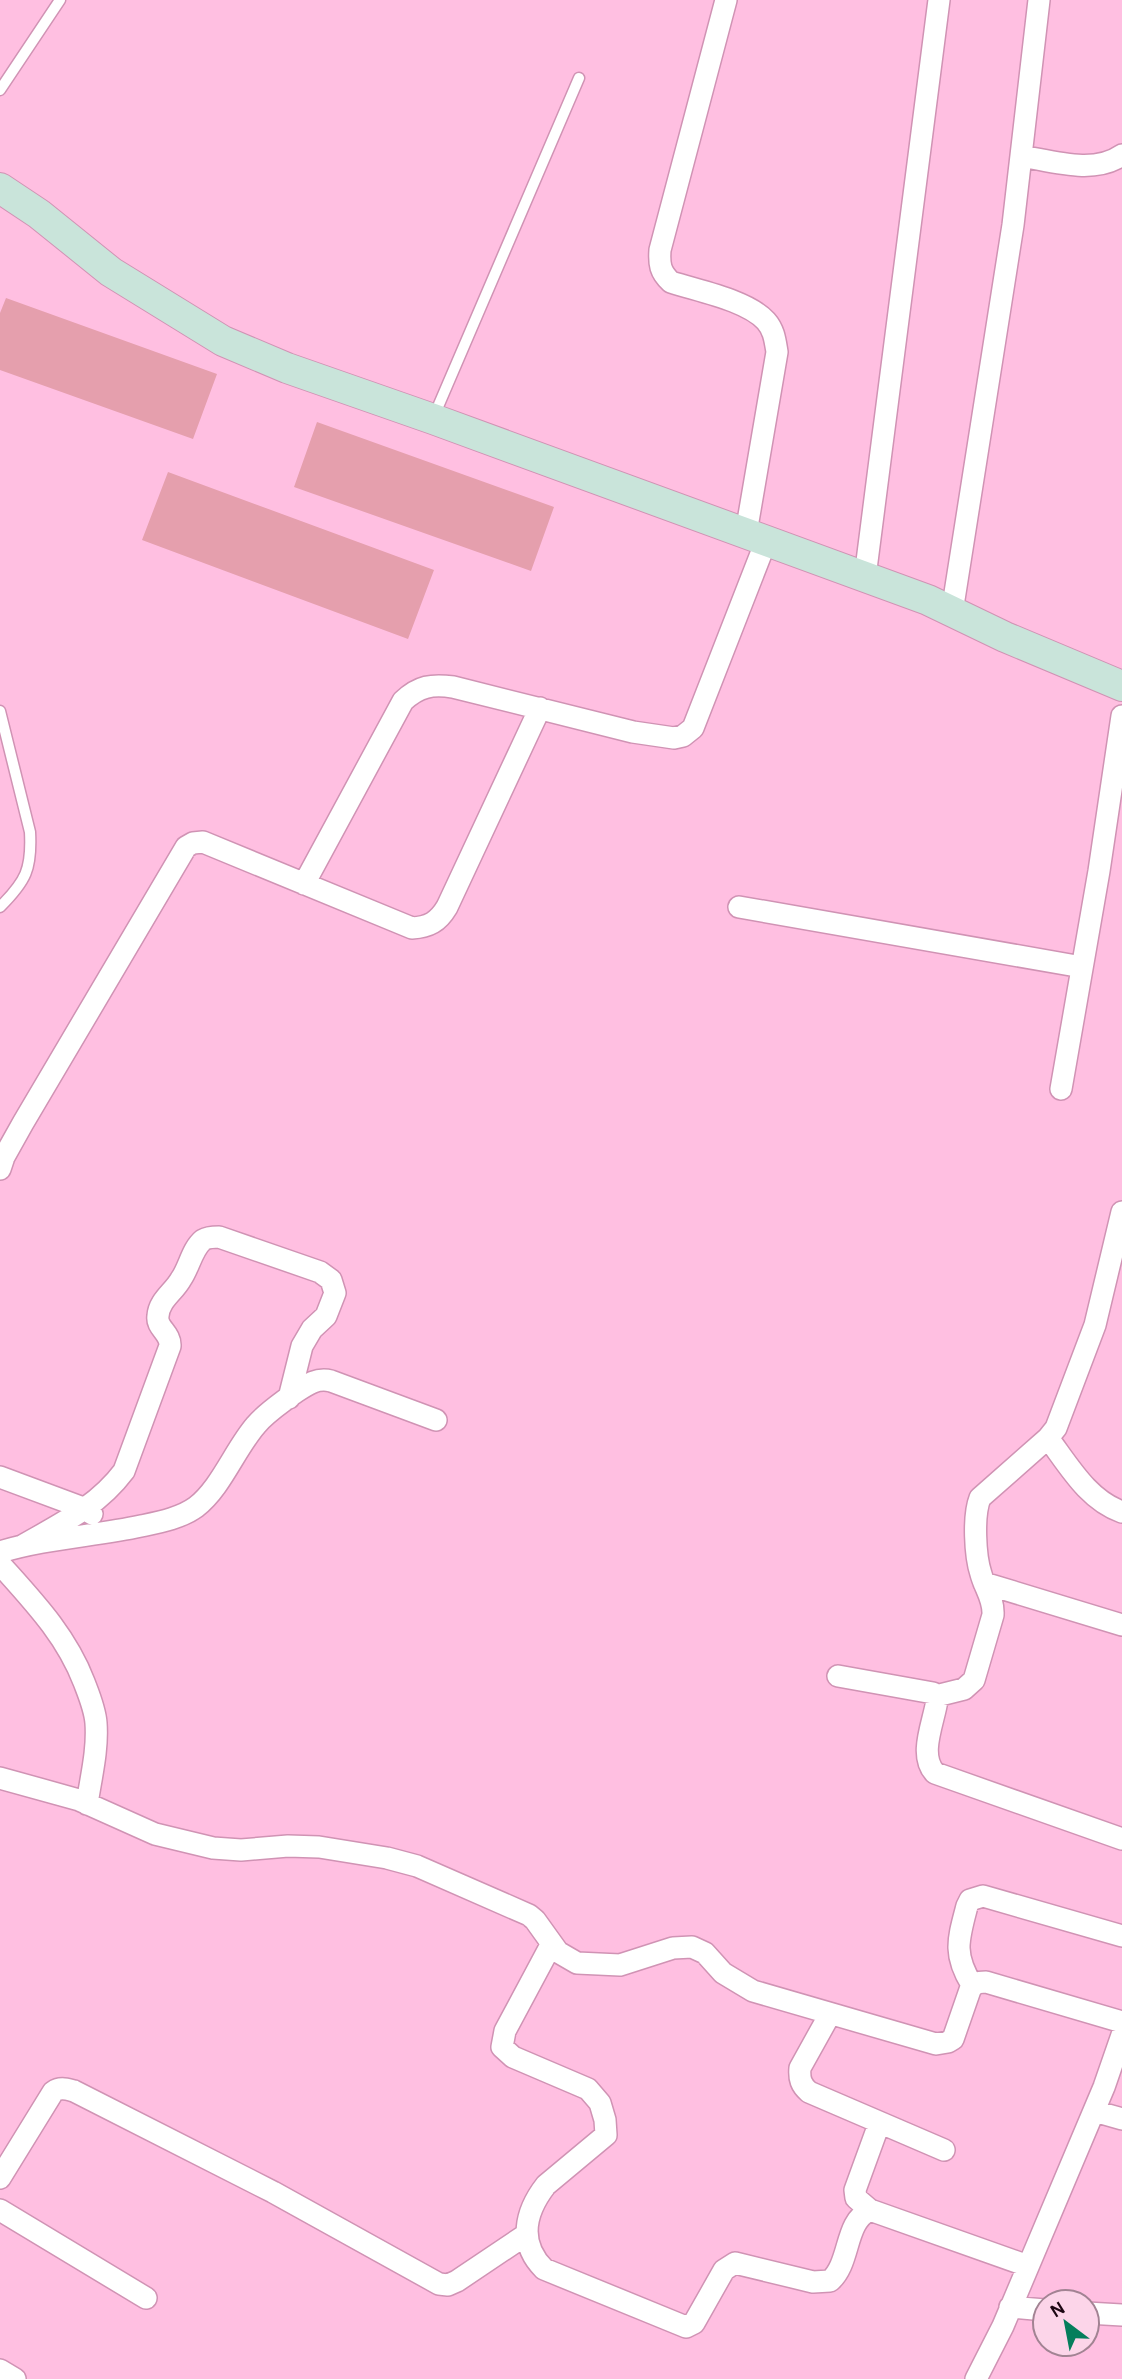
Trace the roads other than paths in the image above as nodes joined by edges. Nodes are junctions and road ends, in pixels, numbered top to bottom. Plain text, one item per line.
1 (60, 0) edge
2 (726, 0) edge
3 (939, 0) edge
4 (1039, 0) edge
5 (579, 78) dead end
6 (0, 90) edge
7 (1122, 155) edge
8 (1021, 156) junction
9 (0, 188) edge
10 (433, 419) junction
11 (756, 537) junction
12 (865, 577) junction
13 (952, 611) junction
14 (1122, 686) edge
15 (540, 708) junction
16 (0, 710) edge
17 (1122, 716) edge
18 (304, 884) junction
19 (0, 907) edge
20 (738, 907) dead end
21 (1082, 967) junction
22 (1061, 1089) dead end
23 (0, 1169) edge
24 (1122, 1212) edge
25 (289, 1398) junction
26 (436, 1420) dead end
27 (1048, 1438) junction
28 (0, 1477) edge
29 (86, 1509) junction
30 (1122, 1512) edge
31 (105, 1533) junction
32 (22, 1546) junction
33 (0, 1552) edge
34 (0, 1564) edge
35 (984, 1583) junction
36 (1122, 1625) edge
37 (838, 1676) dead end
38 (936, 1696) junction
39 (0, 1778) edge
40 (87, 1804) junction
41 (1122, 1839) edge
42 (1122, 1936) edge
43 (551, 1945) junction
44 (972, 1986) junction
45 (830, 2014) junction
46 (1122, 2021) edge
47 (1122, 2035) edge
48 (1094, 2111) junction
49 (1122, 2119) edge
50 (879, 2124) junction
51 (944, 2150) dead end
52 (0, 2178) edge
53 (0, 2210) edge
54 (870, 2210) junction
55 (527, 2234) junction
56 (1028, 2266) junction
57 (146, 2298) dead end
58 (1010, 2307) junction
59 (1031, 2309) edge
60 (1101, 2314) edge
61 (1122, 2315) edge
62 (0, 2370) edge
63 (15, 2379) edge
64 (975, 2379) edge

1 - 6 lane
2 - 11 street
3 - 12 street
4 - 8 street
5 - 10 lane
7 - 8 street
8 - 13 street
9 - 10 street
10 - 11 street
11 - 12 street
11 - 15 street
12 - 13 street
13 - 14 street
15 - 18 street
15 - 18 street
16 - 19 lane
17 - 21 street
18 - 23 street
20 - 21 street
21 - 22 street
24 - 27 street
25 - 26 street
25 - 29 street
25 - 31 street
27 - 30 street
27 - 35 street
28 - 29 street
29 - 31 street
29 - 32 street
31 - 32 street
32 - 33 street
34 - 40 street
35 - 36 street
35 - 38 street
37 - 38 street
38 - 41 street
39 - 40 street
40 - 43 street
42 - 44 street
43 - 45 street
43 - 55 street
44 - 45 street
44 - 46 street
45 - 50 street
47 - 48 street
48 - 49 street
48 - 56 street
50 - 51 street
50 - 54 street
52 - 55 street
53 - 57 street
54 - 55 street
54 - 56 street
56 - 58 street
58 - 59 street
58 - 64 street
60 - 61 street
62 - 63 street

